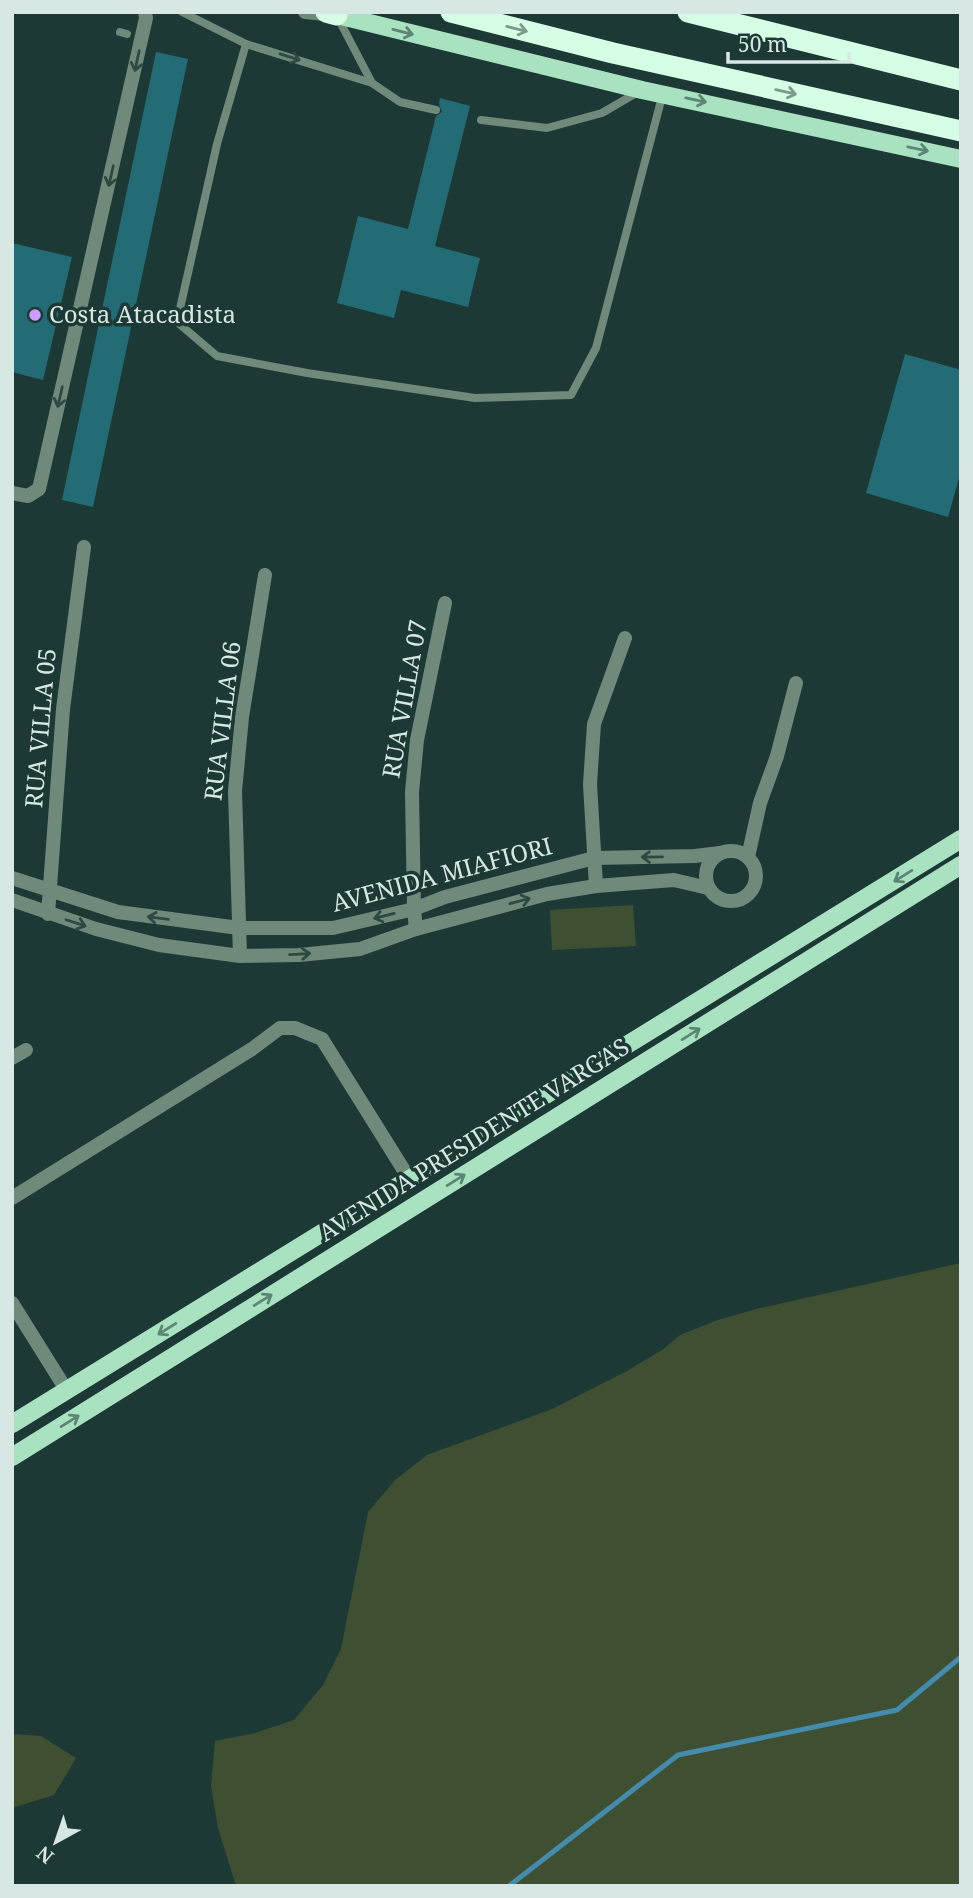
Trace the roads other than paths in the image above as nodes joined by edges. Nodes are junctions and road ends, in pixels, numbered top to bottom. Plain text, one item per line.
1 (145, 12) edge
2 (182, 12) edge
3 (305, 12) edge
4 (451, 12) edge
5 (688, 12) edge
6 (741, 12) edge
7 (332, 14) edge
8 (246, 44) junction
9 (866, 55) junction
10 (961, 80) edge
11 (372, 83) junction
12 (642, 90) junction
13 (663, 93) junction
14 (436, 110) dead end
15 (481, 120) dead end
16 (961, 131) edge
17 (961, 159) edge
18 (12, 493) edge
19 (84, 547) dead end
20 (265, 575) dead end
21 (445, 603) dead end
22 (625, 638) dead end
23 (796, 683) dead end
24 (961, 839) edge
25 (720, 853) junction
26 (594, 858) junction
27 (748, 858) junction
28 (961, 864) edge
29 (12, 877) edge
30 (596, 886) junction
31 (708, 887) junction
32 (51, 889) junction
33 (12, 900) edge
34 (414, 909) junction
35 (48, 914) junction
36 (239, 928) junction
37 (416, 929) junction
38 (240, 956) junction
39 (649, 1032) junction
40 (26, 1050) dead end
41 (662, 1052) junction
42 (12, 1058) edge
43 (410, 1180) junction
44 (12, 1198) edge
45 (12, 1303) edge
46 (67, 1391) junction
47 (12, 1424) edge
48 (12, 1457) edge

1 -> 18 street
2 - 8 lane
3 - 7 street
4 -> 16 highway
5 - 9 highway
6 - 9 highway
7 - 11 lane
7 -> 12 main road
8 -> 11 lane
8 - 13 lane
9 - 10 highway
11 - 14 lane
12 - 13 main road
12 - 15 lane
13 -> 17 main road
19 - 32 street, RUA VILLA 05
20 - 36 street, RUA VILLA 06
21 - 34 street, RUA VILLA 07
22 - 26 street
23 - 27 street
24 -> 39 main road, AVENIDA PRESIDENTE VARGAS
25 -> 26 street, AVENIDA MIAFIORI
25 - 27 street
25 - 31 street
26 - 30 street
26 - 34 street, AVENIDA MIAFIORI
27 - 31 street
41 -> 28 main road, AVENIDA PRESIDENTE VARGAS
29 - 32 street, AVENIDA MIAFIORI
30 - 31 street, AVENIDA MIAFIORI
37 -> 30 street, AVENIDA MIAFIORI
32 - 35 street, RUA VILLA 05
36 -> 32 street, AVENIDA MIAFIORI
33 - 35 street, AVENIDA MIAFIORI
34 -> 36 street, AVENIDA MIAFIORI
34 - 37 street, RUA VILLA 07
35 -> 38 street, AVENIDA MIAFIORI
36 - 38 street, RUA VILLA 06
38 -> 37 street, AVENIDA MIAFIORI
39 - 41 main road
39 - 43 main road, AVENIDA PRESIDENTE VARGAS
40 - 42 street
48 -> 41 main road, AVENIDA PRESIDENTE VARGAS
43 - 44 street
43 -> 46 main road, AVENIDA PRESIDENTE VARGAS
45 - 46 street
46 - 47 main road, AVENIDA PRESIDENTE VARGAS

